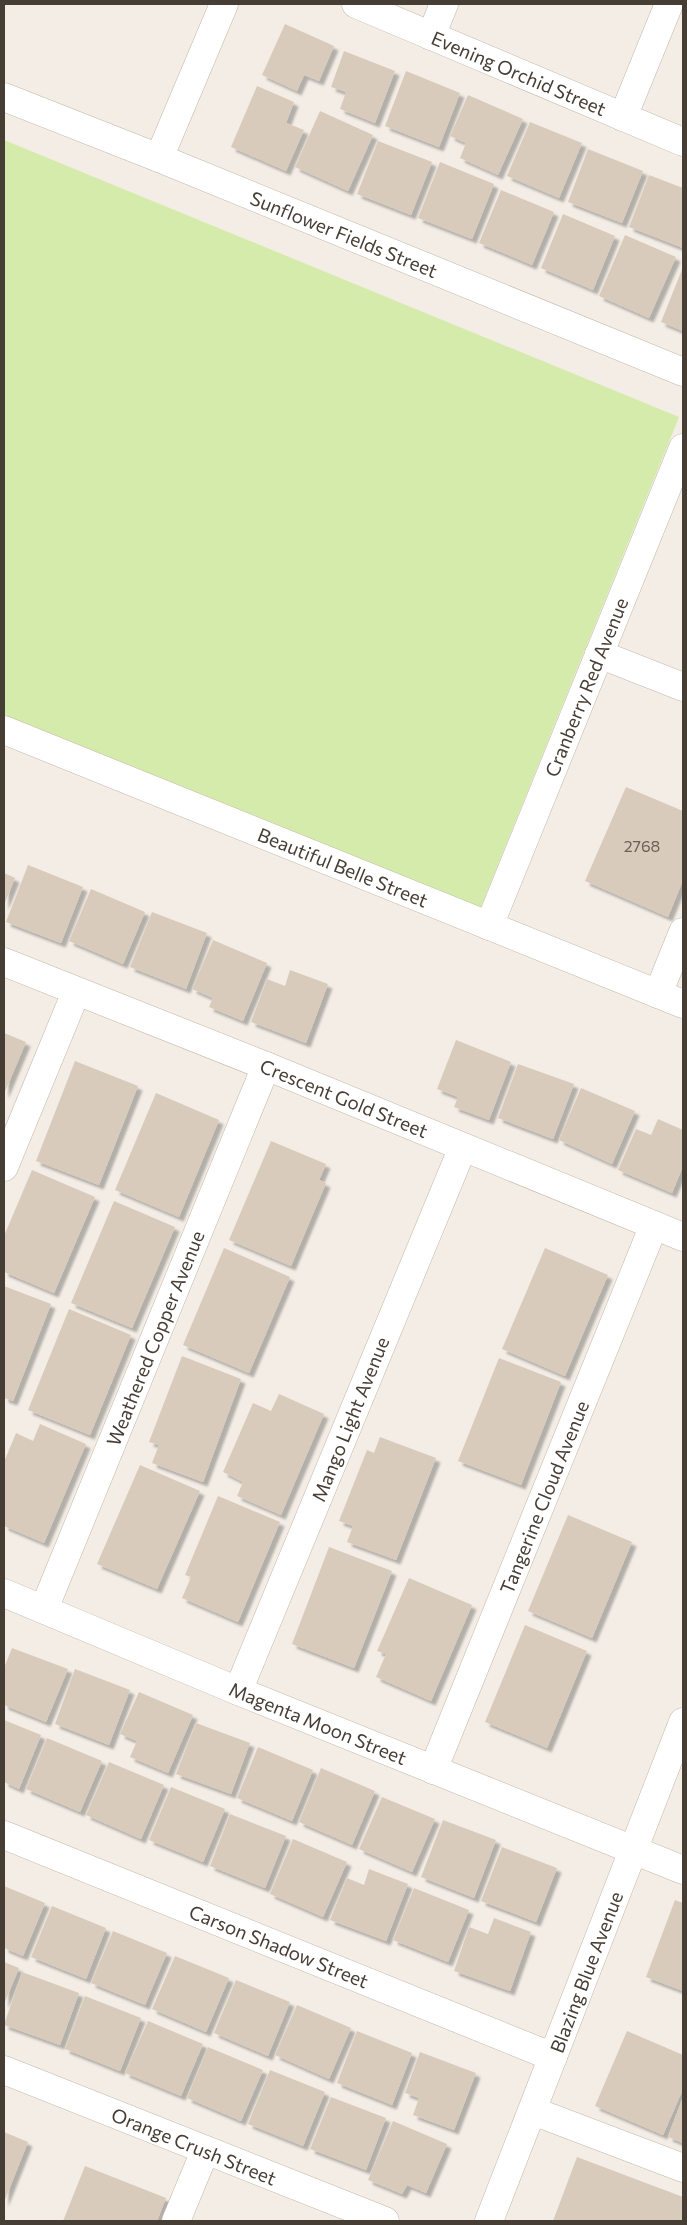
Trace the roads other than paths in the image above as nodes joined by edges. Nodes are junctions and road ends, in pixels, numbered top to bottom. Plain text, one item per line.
1 (224, 4) edge
2 (356, 4) edge
3 (444, 4) edge
4 (669, 4) edge
5 (431, 36) junction
6 (4, 97) edge
7 (623, 117) junction
8 (683, 142) edge
9 (159, 158) junction
10 (683, 372) edge
11 (683, 448) edge
12 (600, 654) junction
13 (683, 687) edge
14 (4, 730) edge
15 (489, 926) junction
16 (683, 932) edge
17 (4, 962) edge
18 (76, 992) junction
19 (658, 994) junction
20 (683, 1004) edge
21 (266, 1066) junction
22 (463, 1147) junction
23 (4, 1167) edge
24 (654, 1225) junction
25 (683, 1237) edge
26 (4, 1593) edge
27 (44, 1609) junction
28 (238, 1691) junction
29 (683, 1722) edge
30 (433, 1770) junction
31 (4, 1835) edge
32 (632, 1851) junction
33 (683, 1870) edge
34 (553, 2057) junction
35 (4, 2070) edge
36 (533, 2111) junction
37 (205, 2151) junction
38 (683, 2168) edge
39 (176, 2221) edge
40 (384, 2221) edge
41 (489, 2221) edge

1 - 9 street
2 - 5 street, Evening Orchid Street
3 - 5 street
4 - 7 street
5 - 7 street, Evening Orchid Street
6 - 9 street, Sunflower Fields Street
7 - 8 street, Evening Orchid Street
9 - 10 street, Sunflower Fields Street
11 - 12 street, Cranberry Red Avenue
12 - 13 street
12 - 15 street, Cranberry Red Avenue
14 - 15 street, Beautiful Belle Street
15 - 19 street, Beautiful Belle Street
16 - 19 street
17 - 18 street, Crescent Gold Street
18 - 21 street, Crescent Gold Street
18 - 23 street
19 - 20 street, Beautiful Belle Street
21 - 22 street, Crescent Gold Street
21 - 27 street, Weathered Copper Avenue
22 - 24 street, Crescent Gold Street
22 - 28 street, Mango Light Avenue
24 - 25 street, Crescent Gold Street
24 - 30 street, Tangerine Cloud Avenue
26 - 27 street, Magenta Moon Street
27 - 28 street, Magenta Moon Street
28 - 30 street, Magenta Moon Street
29 - 32 street, Blazing Blue Avenue
30 - 32 street, Magenta Moon Street
31 - 34 street, Carson Shadow Street
32 - 33 street, Magenta Moon Street
32 - 34 street, Blazing Blue Avenue
34 - 36 street, Blazing Blue Avenue
35 - 37 street, Orange Crush Street
36 - 38 street
36 - 41 street, Blazing Blue Avenue
37 - 39 street
37 - 40 street, Orange Crush Street

